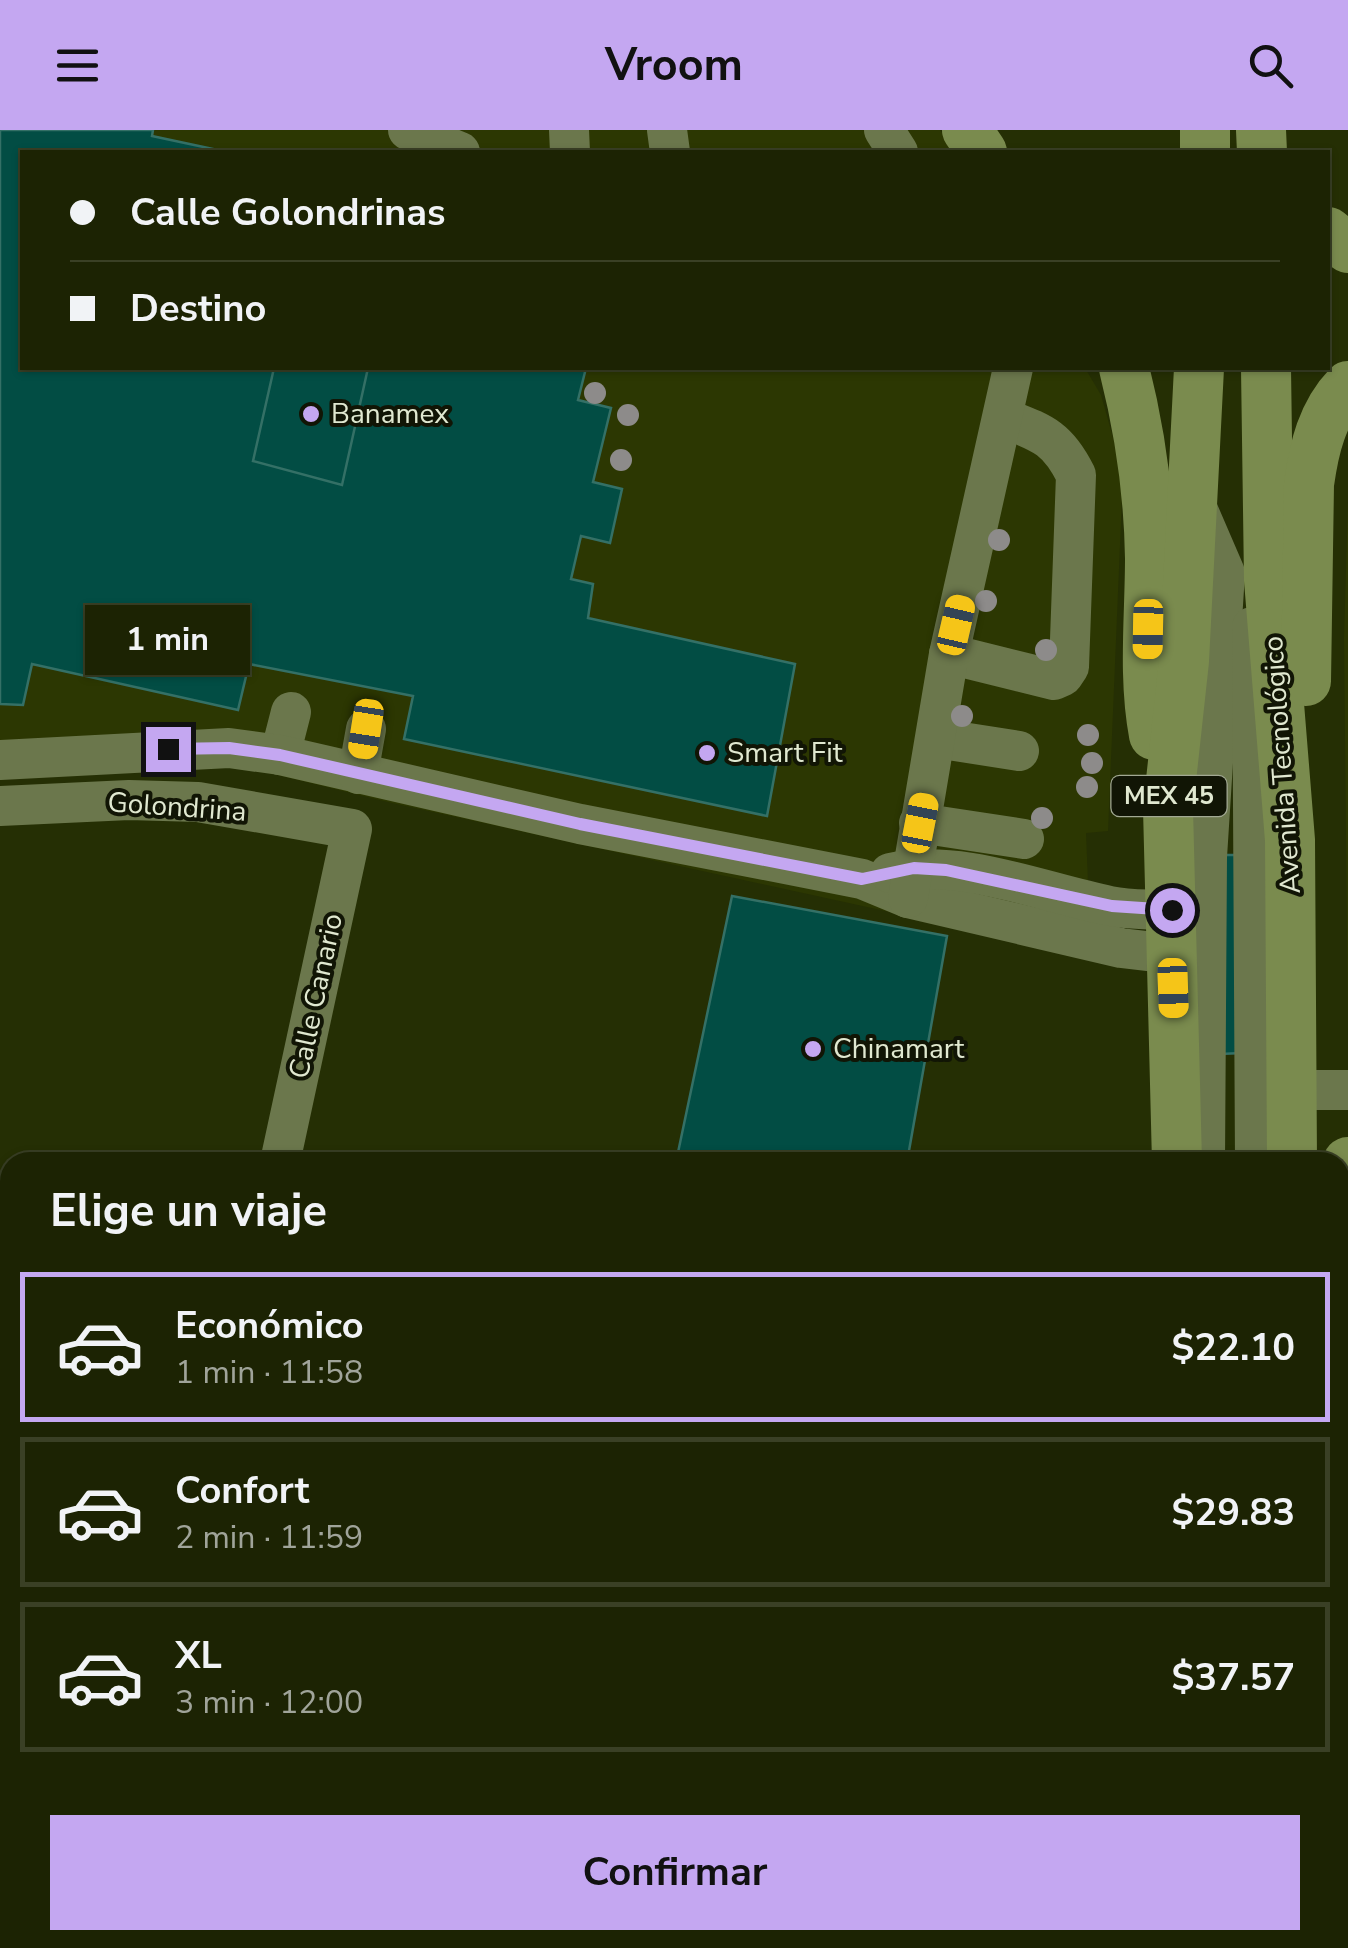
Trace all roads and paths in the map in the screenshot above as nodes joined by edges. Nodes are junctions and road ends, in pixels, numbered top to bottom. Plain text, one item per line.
1 (408, 130) edge
2 (457, 150) edge
3 (1013, 370) edge
4 (1125, 370) edge
5 (1198, 370) edge
6 (1266, 370) edge
7 (1348, 386) edge
8 (1004, 418) junction
9 (1194, 501) junction
10 (1268, 522) junction
11 (949, 654) junction
12 (291, 712) dead end
13 (366, 729) dead end
14 (936, 738) junction
15 (1019, 751) dead end
16 (280, 755) junction
17 (0, 760) edge
18 (358, 774) junction
19 (0, 806) edge
20 (1168, 808) junction
21 (920, 823) junction
22 (352, 829) joint
23 (1024, 839) dead end
24 (1290, 840) junction
25 (911, 883) junction
26 (1172, 932) junction
27 (1291, 1090) junction
28 (1348, 1090) edge
29 (282, 1152) edge
30 (1177, 1152) edge
31 (1205, 1152) edge
32 (1255, 1152) edge
33 (1292, 1152) edge

1 - 2 street
3 - 8 street
4 - 20 main road
5 - 9 main road, MEX 45
6 - 10 main road, Avenida Tecnológico
7 - 24 main road
8 - 11 street
8 - 11 street
9 - 20 main road, MEX 45
9 - 31 street
10 - 24 main road, Avenida Tecnológico
10 - 32 street
11 - 14 street
12 - 16 street
13 - 18 street
14 - 15 street
14 - 21 street
16 - 17 street
16 - 18 street
18 - 25 street
19 - 22 street, Golondrina
20 - 26 main road, MEX 45
21 - 23 street
21 - 25 street
22 - 29 street, Calle Canario
24 - 27 main road, Avenida Tecnológico
25 - 26 street
26 - 30 main road, MEX 45
27 - 28 street
27 - 33 main road, Avenida Tecnológico

